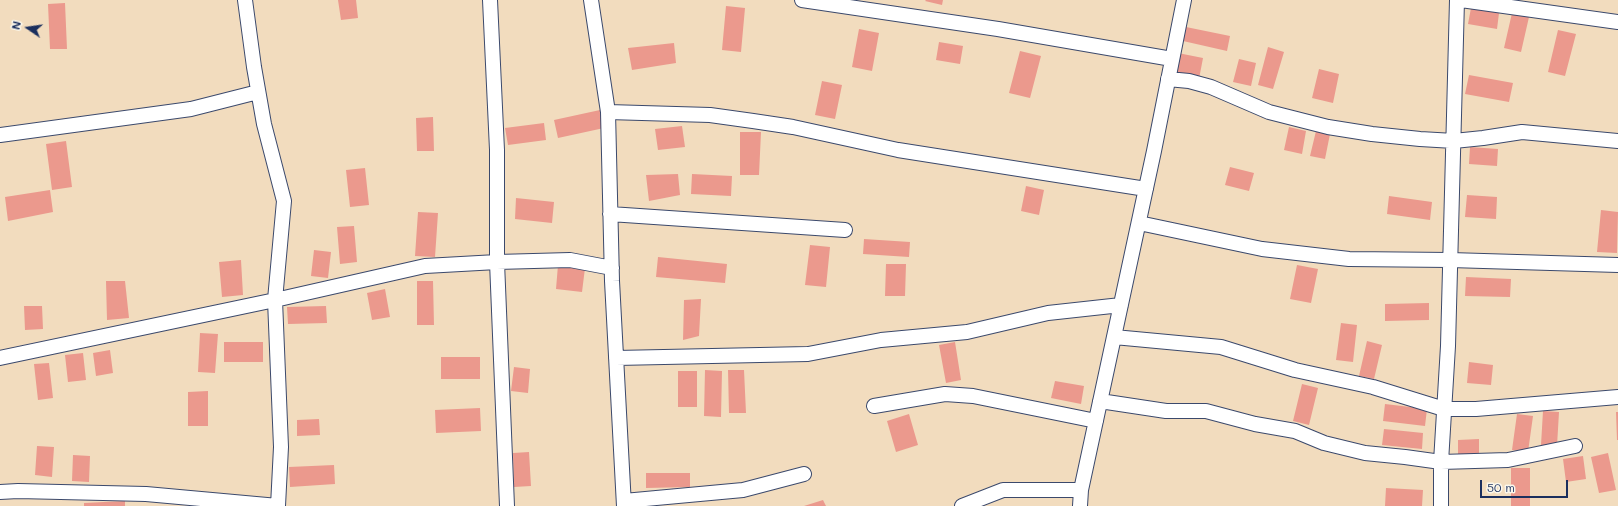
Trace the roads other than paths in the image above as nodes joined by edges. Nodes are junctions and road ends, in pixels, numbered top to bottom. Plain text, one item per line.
1 (245, 0) edge
2 (490, 0) edge
3 (590, 0) edge
4 (802, 0) edge
5 (1184, 0) edge
6 (1457, 0) edge
7 (1461, 0) edge
8 (1618, 22) edge
9 (1172, 59) junction
10 (1168, 79) junction
11 (258, 92) junction
12 (608, 112) junction
13 (0, 135) edge
14 (1454, 140) junction
15 (1618, 141) edge
16 (1146, 189) junction
17 (610, 214) junction
18 (1139, 223) junction
19 (845, 230) dead end
20 (1450, 260) junction
21 (497, 262) junction
22 (1618, 265) edge
23 (612, 268) junction
24 (275, 300) junction
25 (1121, 305) junction
26 (1114, 337) junction
27 (0, 358) edge
28 (616, 358) junction
29 (1618, 397) edge
30 (1100, 401) junction
31 (874, 406) dead end
32 (1444, 409) junction
33 (1096, 421) junction
34 (1575, 446) dead end
35 (1440, 462) junction
36 (804, 474) dead end
37 (1081, 490) junction
38 (0, 492) edge
39 (624, 503) edge
40 (278, 506) edge
41 (507, 506) edge
42 (962, 506) edge
43 (1080, 506) edge
44 (1441, 506) edge

1 - 11 street
2 - 21 street
3 - 12 street
4 - 9 street
5 - 9 street
6 - 14 street
7 - 8 street
9 - 10 street
10 - 14 street
10 - 16 street
11 - 13 street
11 - 24 street
12 - 16 street
12 - 17 street
14 - 15 street
14 - 20 street
16 - 18 street
17 - 19 street
17 - 23 street
18 - 20 street
18 - 25 street
20 - 22 street
20 - 32 street
21 - 23 street
21 - 24 street
21 - 41 street
23 - 28 street
24 - 27 street
24 - 40 street
25 - 26 street
25 - 28 street
26 - 30 street
26 - 32 street
28 - 39 street
29 - 32 street
30 - 33 street
30 - 35 street
31 - 33 street
32 - 35 street
33 - 37 street
34 - 35 street
35 - 44 street
36 - 39 street
37 - 42 street
37 - 43 street
38 - 40 street

